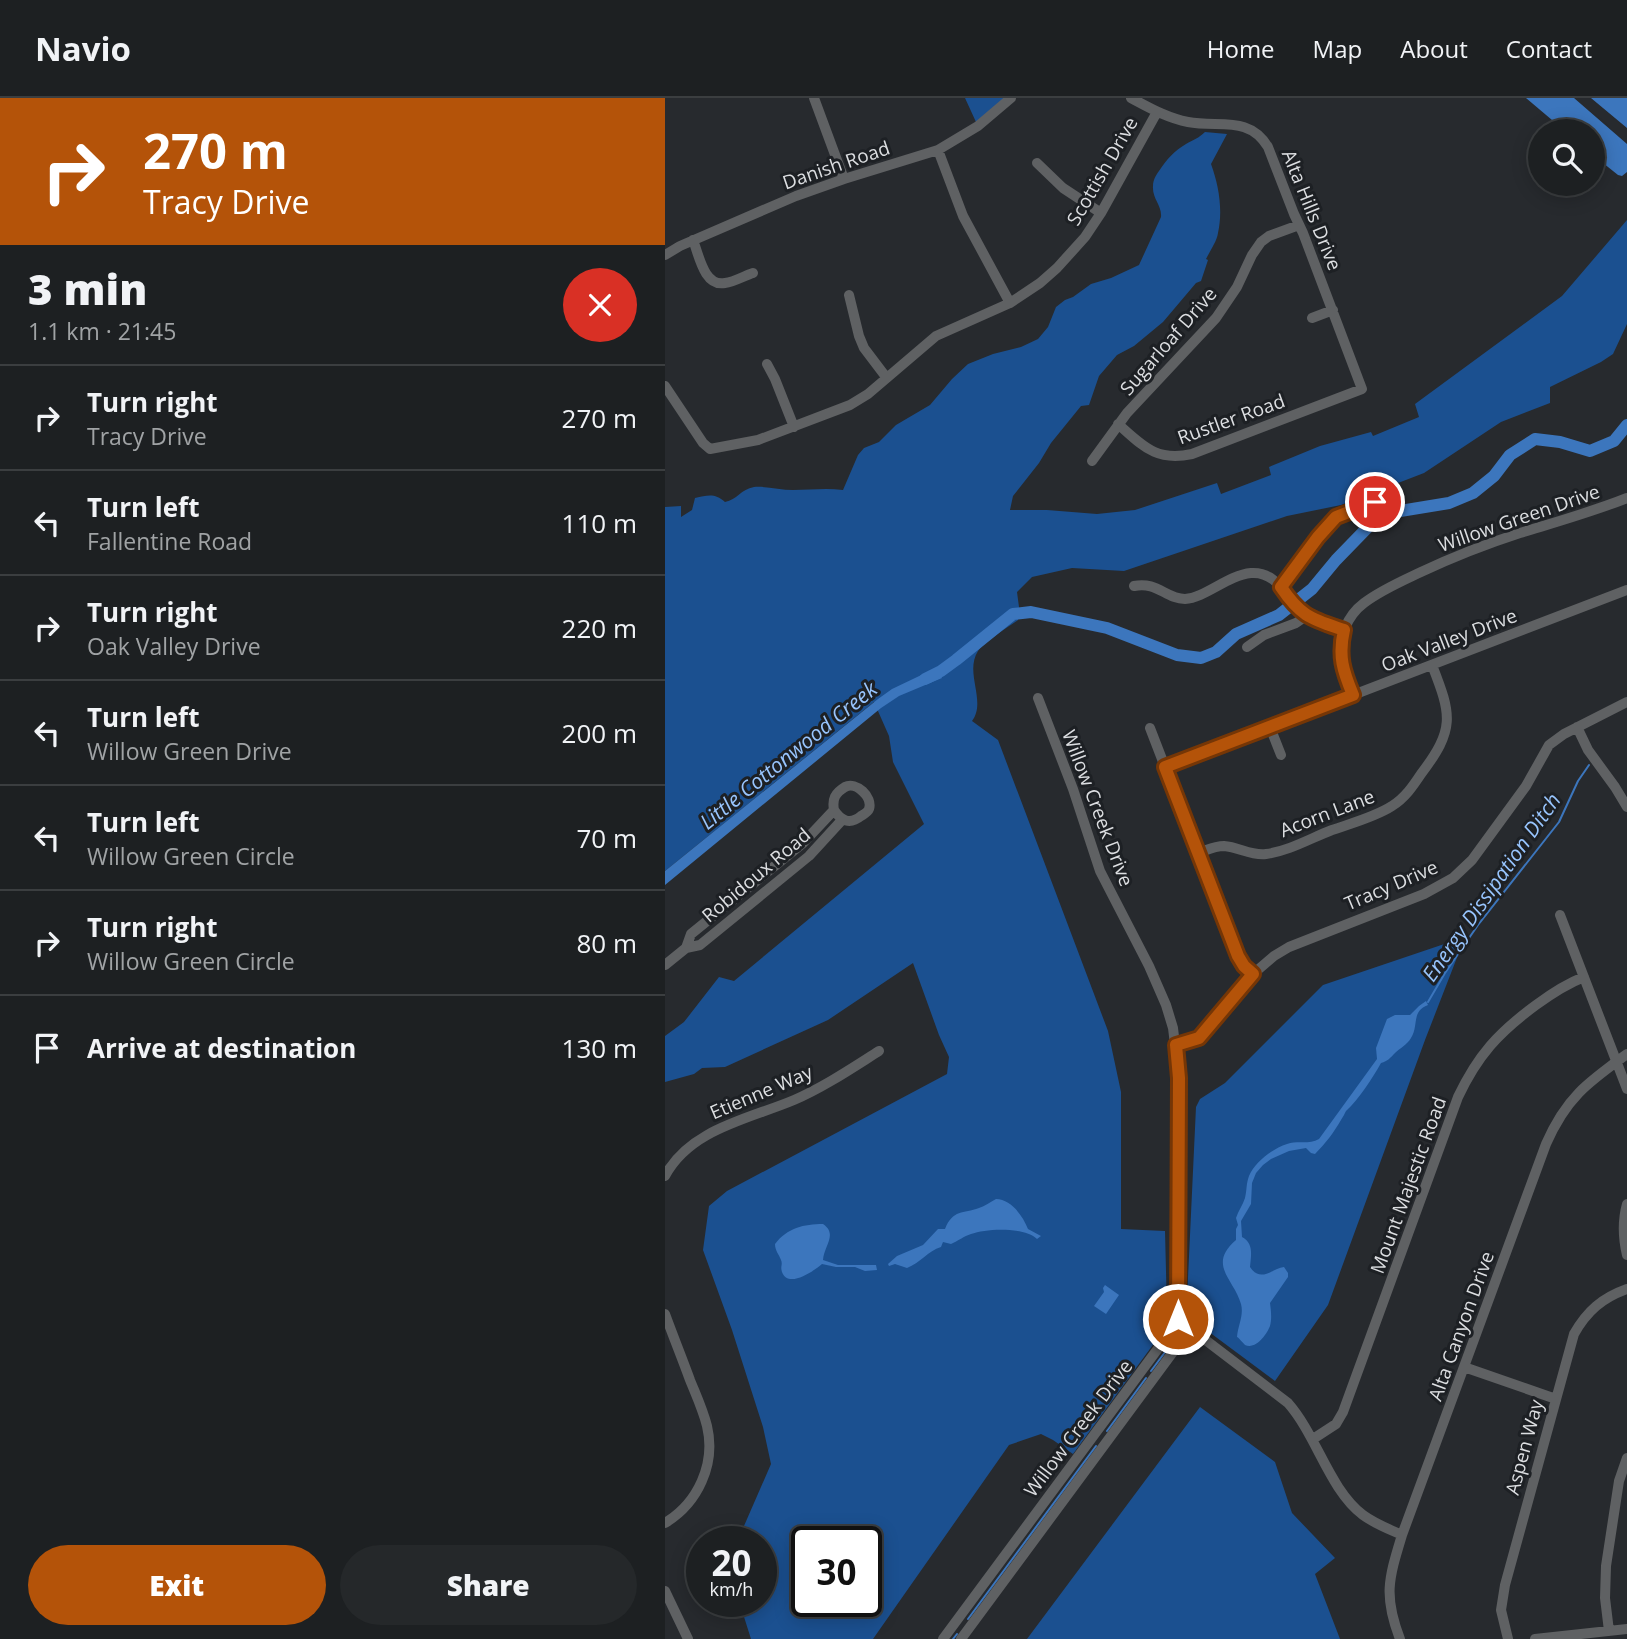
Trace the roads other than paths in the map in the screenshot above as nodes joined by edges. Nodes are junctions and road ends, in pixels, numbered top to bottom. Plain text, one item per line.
1 (814, 98) edge
2 (1011, 98) edge
3 (1131, 98) edge
4 (1157, 112) junction
5 (938, 149) junction
6 (1037, 163) dead end
7 (844, 179) junction
8 (1101, 213) junction
9 (1299, 225) junction
10 (693, 240) junction
11 (665, 255) edge
12 (753, 273) dead end
13 (849, 295) dead end
14 (1010, 303) junction
15 (1333, 310) junction
16 (1312, 318) dead end
17 (768, 365) dead end
18 (886, 377) junction
19 (665, 386) edge
20 (1363, 389) joint
21 (1118, 424) junction
22 (794, 427) junction
23 (1093, 461) dead end
24 (1627, 499) edge
25 (1375, 502) dead end
26 (1134, 586) dead end
27 (1627, 590) edge
28 (1284, 592) junction
29 (1303, 614) junction
30 (1344, 630) junction
31 (1247, 647) dead end
32 (1432, 665) junction
33 (1353, 695) junction
34 (1038, 698) dead end
35 (1627, 702) edge
36 (1271, 727) junction
37 (1577, 727) junction
38 (1150, 728) dead end
39 (1281, 755) dead end
40 (1165, 767) junction
41 (1627, 807) edge
42 (834, 810) junction
43 (842, 820) junction
44 (1198, 853) junction
45 (1560, 915) dead end
46 (686, 948) junction
47 (665, 965) edge
48 (1253, 974) junction
49 (1584, 977) junction
50 (1176, 1045) junction
51 (879, 1051) dead end
52 (1627, 1054) edge
53 (1616, 1062) junction
54 (1627, 1089) edge
55 (666, 1169) edge
56 (1627, 1204) edge
57 (1627, 1255) edge
58 (1627, 1289) edge
59 (665, 1314) edge
60 (1178, 1319) junction
61 (1190, 1329) junction
62 (1464, 1367) junction
63 (1556, 1399) junction
64 (1313, 1439) junction
65 (1627, 1458) edge
66 (665, 1523) edge
67 (1402, 1535) junction
68 (665, 1591) edge
69 (668, 1604) edge
70 (1627, 1629) edge
71 (1609, 1631) junction
72 (688, 1639) edge
73 (943, 1639) edge
74 (961, 1639) edge
75 (1400, 1639) edge
76 (1508, 1639) edge
77 (1535, 1639) edge

1 - 7 street
2 - 5 street, Danish Road
3 - 4 street, Alta Hills Drive
4 - 8 street, Scottish Drive
4 - 9 street, Alta Hills Drive
5 - 7 street, Danish Road
5 - 14 street
6 - 8 street
7 - 10 street, Danish Road
8 - 14 street, Scottish Drive
9 - 15 street, Alta Hills Drive
9 - 21 street, Sugarloaf Drive
10 - 11 street, Danish Road
10 - 12 street
13 - 18 street
14 - 18 street, Scottish Drive
15 - 16 street
15 - 20 street, Alta Hills Drive
17 - 22 street
18 - 22 street, Scottish Drive
19 - 22 street, Scottish Drive
20 - 21 street, Rustler Road
21 - 23 street, Sugarloaf Drive
24 - 30 street, Willow Green Drive
25 - 28 street
26 - 28 street
27 - 32 street, Oak Valley Drive
28 - 29 street
29 - 30 street
29 - 31 street
30 - 33 street
32 - 33 street, Oak Valley Drive
32 - 44 street, Acorn Lane
33 - 36 street, Oak Valley Drive
34 - 50 street, Willow Creek Drive
35 - 37 street, Tracy Drive
36 - 39 street
36 - 40 street, Oak Valley Drive
37 - 41 street
37 - 48 street, Tracy Drive
38 - 40 street
40 - 44 street
42 - 43 street
42 - 43 street, Robidoux Road
42 - 46 street, Robidoux Road
43 - 46 street, Robidoux Road
44 - 48 street
45 - 49 street
46 - 47 street, Robidoux Road
48 - 50 street, Tracy Drive
49 - 53 street
49 - 64 street, Mount Majestic Road
50 - 60 street, Willow Creek Drive
51 - 55 street, Etienne Way
52 - 53 street, Alta Canyon Drive
53 - 54 street
53 - 62 street, Alta Canyon Drive
56 - 57 street
58 - 63 street, Aspen Way
59 - 66 street
60 - 61 street
60 - 73 street, Willow Creek Drive
61 - 64 street
61 - 74 street, Willow Creek Drive
62 - 63 street
62 - 67 street, Alta Canyon Drive
63 - 76 street, Aspen Way
64 - 67 street
65 - 71 street
67 - 75 street, Alta Canyon Drive
68 - 69 street
69 - 72 street
70 - 71 street
71 - 77 street

